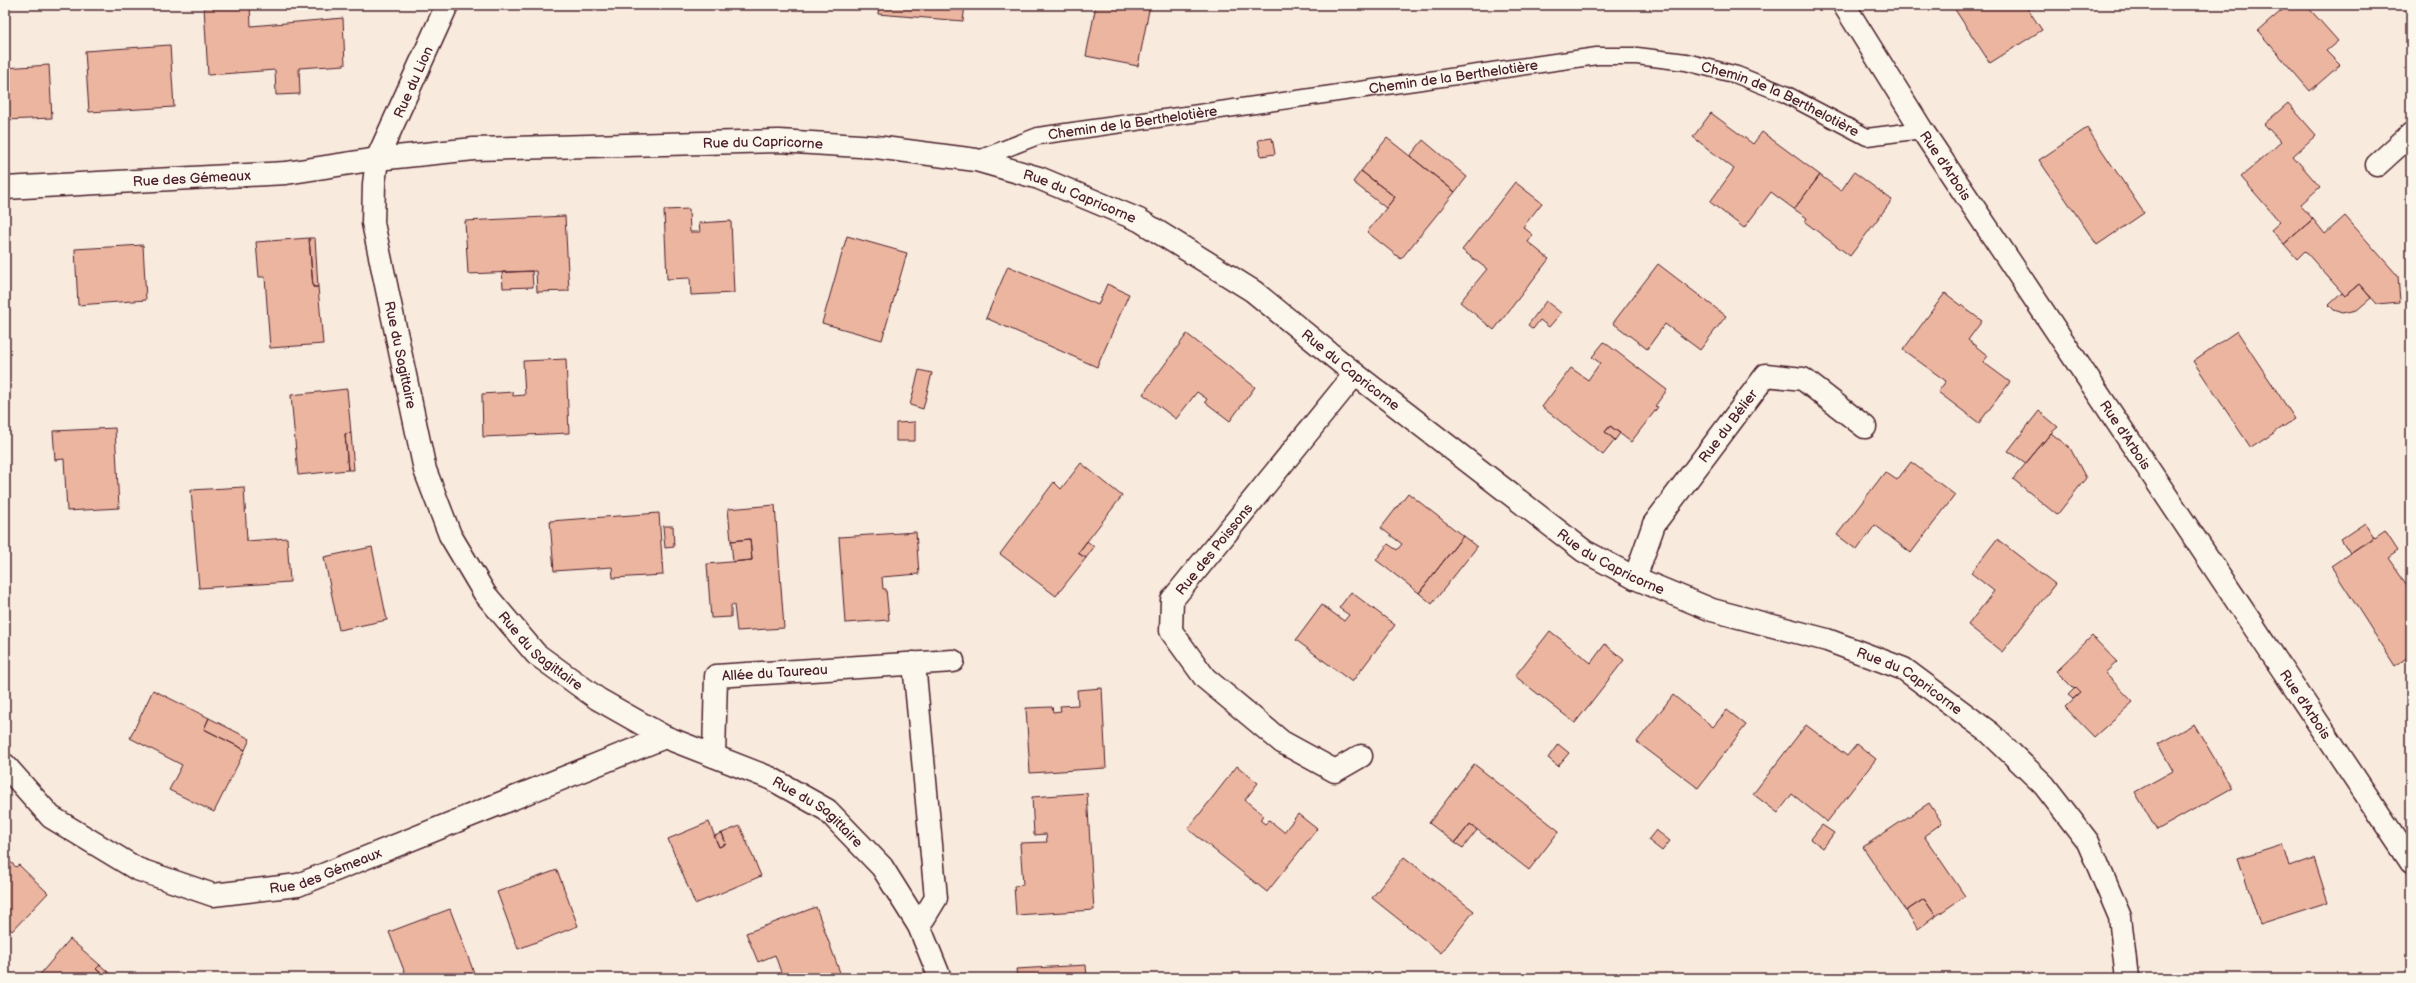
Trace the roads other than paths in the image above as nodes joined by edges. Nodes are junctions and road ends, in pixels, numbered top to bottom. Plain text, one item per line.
1 (447, 5) edge
2 (1844, 5) edge
3 (1922, 130) junction
4 (2411, 134) edge
5 (377, 159) junction
6 (976, 160) junction
7 (2376, 165) dead end
8 (5, 188) edge
9 (1355, 374) junction
10 (1865, 427) dead end
11 (1635, 578) junction
12 (953, 661) dead end
13 (914, 663) junction
14 (665, 737) junction
15 (714, 756) junction
16 (1361, 756) dead end
17 (5, 765) edge
18 (2411, 862) edge
19 (919, 926) junction
20 (940, 978) edge
21 (2127, 978) edge

1 - 5 street, Rue du Lion
2 - 3 street, Rue d'Arbois
3 - 6 lane, Chemin de la Berthelotière
3 - 18 street, Rue d'Arbois
4 - 7 street
5 - 6 street, Rue du Capricorne
5 - 8 street, Rue des Gémeaux
5 - 14 street, Rue du Sagittaire
6 - 9 street, Rue du Capricorne
9 - 11 street, Rue du Capricorne
9 - 16 street, Rue des Poissons
10 - 11 street, Rue du Bélier
11 - 21 street, Rue du Capricorne
12 - 13 street, Allée du Taureau
13 - 15 street, Allée du Taureau
13 - 19 street
14 - 15 street, Rue du Sagittaire
14 - 17 street, Rue des Gémeaux
15 - 19 street, Rue du Sagittaire
19 - 20 street, Rue du Sagittaire

